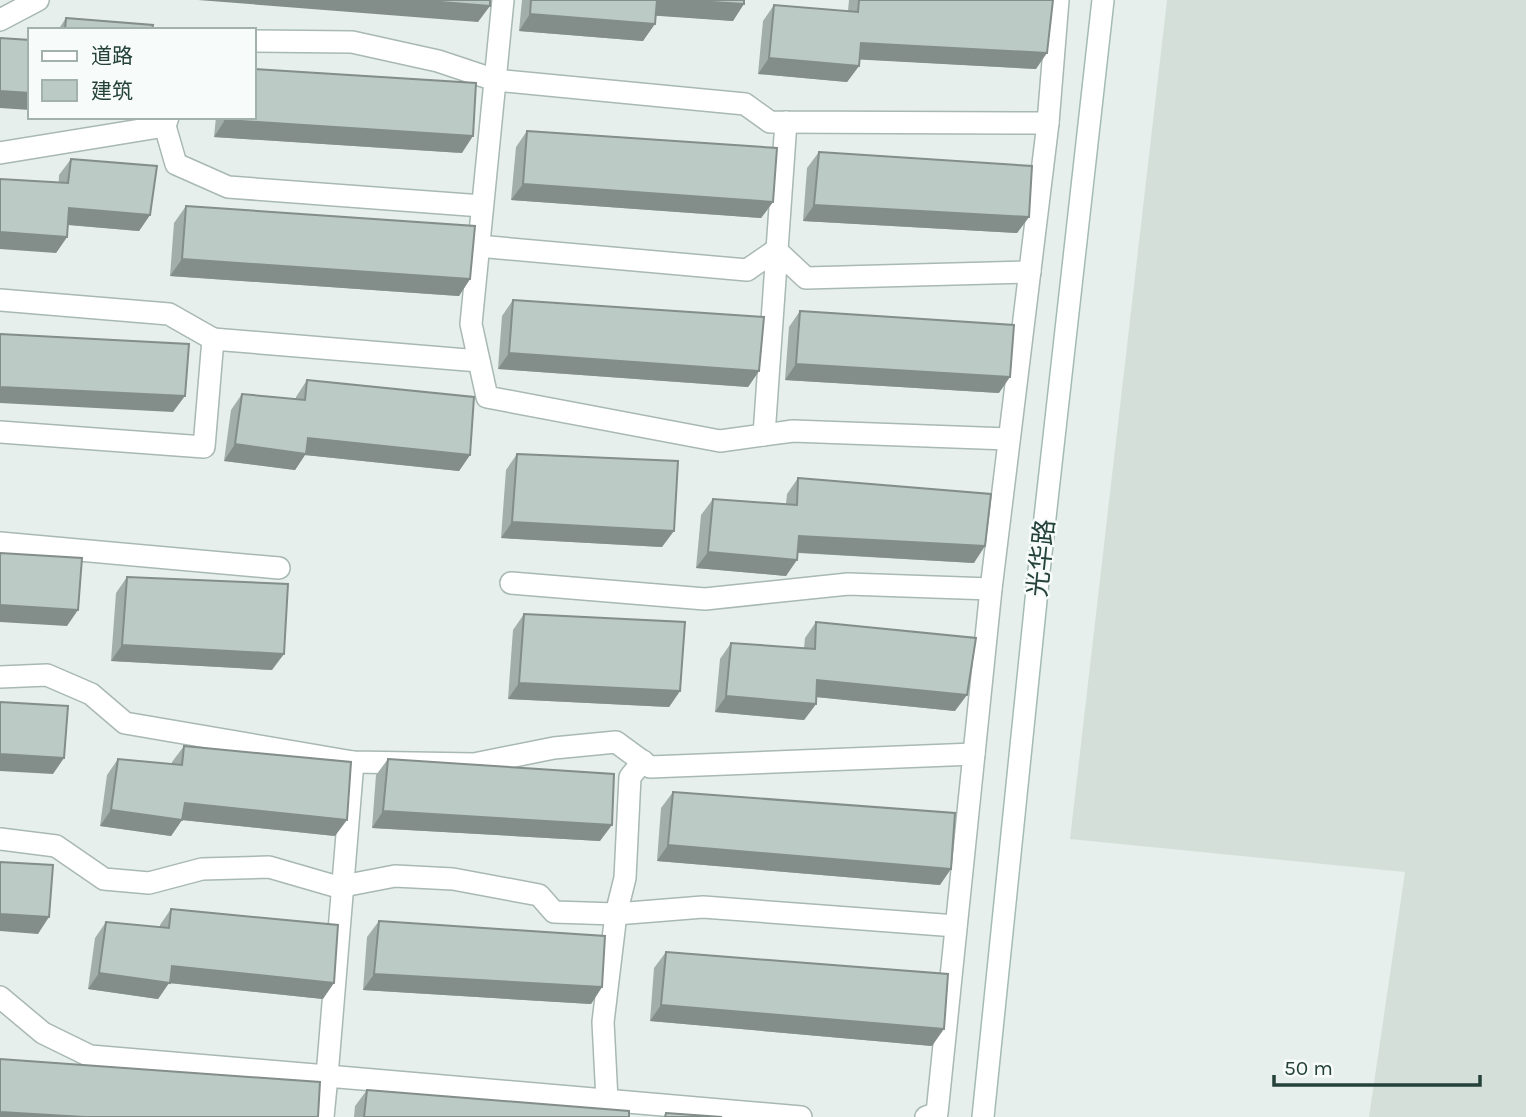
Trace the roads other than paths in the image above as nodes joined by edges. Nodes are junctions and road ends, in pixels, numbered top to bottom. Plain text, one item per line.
1 (38, 0) edge
2 (503, 0) edge
3 (1058, 0) edge
4 (1103, 0) edge
5 (0, 20) edge
6 (256, 41) edge
7 (495, 80) junction
8 (166, 122) edge
9 (786, 122) junction
10 (1048, 123) junction
11 (0, 153) edge
12 (482, 206) junction
13 (478, 246) junction
14 (776, 250) junction
15 (1030, 272) junction
16 (0, 300) edge
17 (213, 339) junction
18 (479, 360) junction
19 (0, 432) edge
20 (764, 435) junction
21 (1008, 439) junction
22 (0, 543) edge
23 (279, 568) dead end
24 (511, 583) dead end
25 (991, 589) junction
26 (0, 677) edge
27 (974, 754) junction
28 (643, 761) junction
29 (353, 762) junction
30 (0, 839) edge
31 (343, 886) junction
32 (616, 914) junction
33 (957, 926) junction
34 (0, 997) edge
35 (327, 1076) junction
36 (607, 1100) junction
37 (323, 1117) edge
38 (801, 1117) edge
39 (926, 1117) edge
40 (983, 1117) edge

1 - 5 street
2 - 7 street
3 - 10 street
4 - 40 street, 光华路
6 - 7 street
7 - 9 street
7 - 12 street
8 - 11 street
8 - 12 street
9 - 10 street
9 - 14 street
10 - 15 street
12 - 13 street
13 - 14 street
13 - 18 street
14 - 15 street
14 - 20 street
15 - 21 street
16 - 17 street
17 - 18 street
17 - 19 street
18 - 20 street
20 - 21 street
21 - 25 street
22 - 23 street
24 - 25 street
25 - 27 street
26 - 29 street
27 - 28 street
27 - 33 street
28 - 29 street
28 - 32 street
29 - 31 street
30 - 31 street
31 - 32 street
31 - 35 street
32 - 33 street
32 - 36 street
33 - 39 street
34 - 35 street
35 - 36 street
35 - 37 street
36 - 38 street

